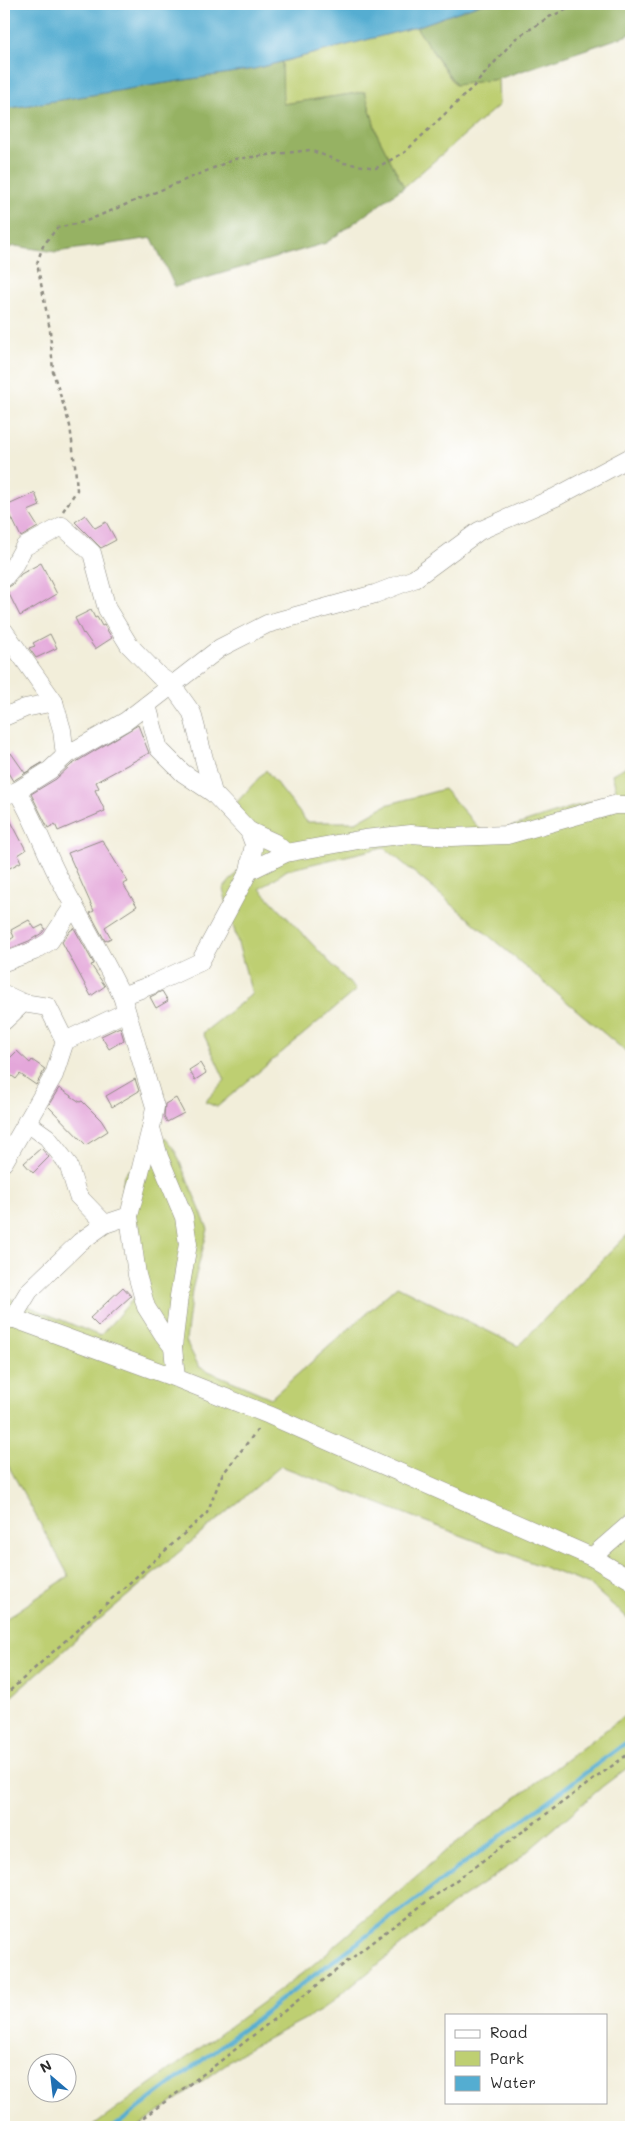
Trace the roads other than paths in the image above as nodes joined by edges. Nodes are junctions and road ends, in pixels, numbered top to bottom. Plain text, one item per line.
1 (631, 457) edge
2 (4, 578) edge
3 (4, 631) edge
4 (172, 685) junction
5 (54, 702) junction
6 (147, 705) junction
7 (4, 717) edge
8 (65, 756) junction
9 (213, 793) junction
10 (10, 794) edge
11 (631, 805) edge
12 (249, 831) junction
13 (286, 853) junction
14 (249, 870) junction
15 (74, 904) junction
16 (4, 962) edge
17 (4, 994) edge
18 (23, 1003) junction
19 (124, 1004) junction
20 (4, 1021) edge
21 (66, 1040) junction
22 (26, 1122) junction
23 (151, 1128) junction
24 (4, 1162) edge
25 (129, 1216) junction
26 (105, 1224) junction
27 (8, 1317) edge
28 (173, 1347) junction
29 (176, 1378) junction
30 (631, 1524) edge
31 (592, 1557) junction
32 (631, 1580) edge

1 - 4 street
2 - 4 street
3 - 5 street
4 - 6 street
4 - 9 street
5 - 7 street
5 - 8 street
6 - 8 street
6 - 9 street
8 - 10 street
9 - 12 street
10 - 15 street
11 - 13 street
12 - 13 street
12 - 14 street
13 - 14 street
14 - 19 street
15 - 16 street
15 - 19 street
17 - 18 street
18 - 20 street
18 - 21 street
19 - 21 street
19 - 23 street
21 - 22 street
22 - 24 street
22 - 26 street
23 - 25 street
23 - 28 street
25 - 26 street
25 - 28 street
26 - 27 street
27 - 29 street
28 - 29 street
29 - 31 street
30 - 31 street
31 - 32 street

